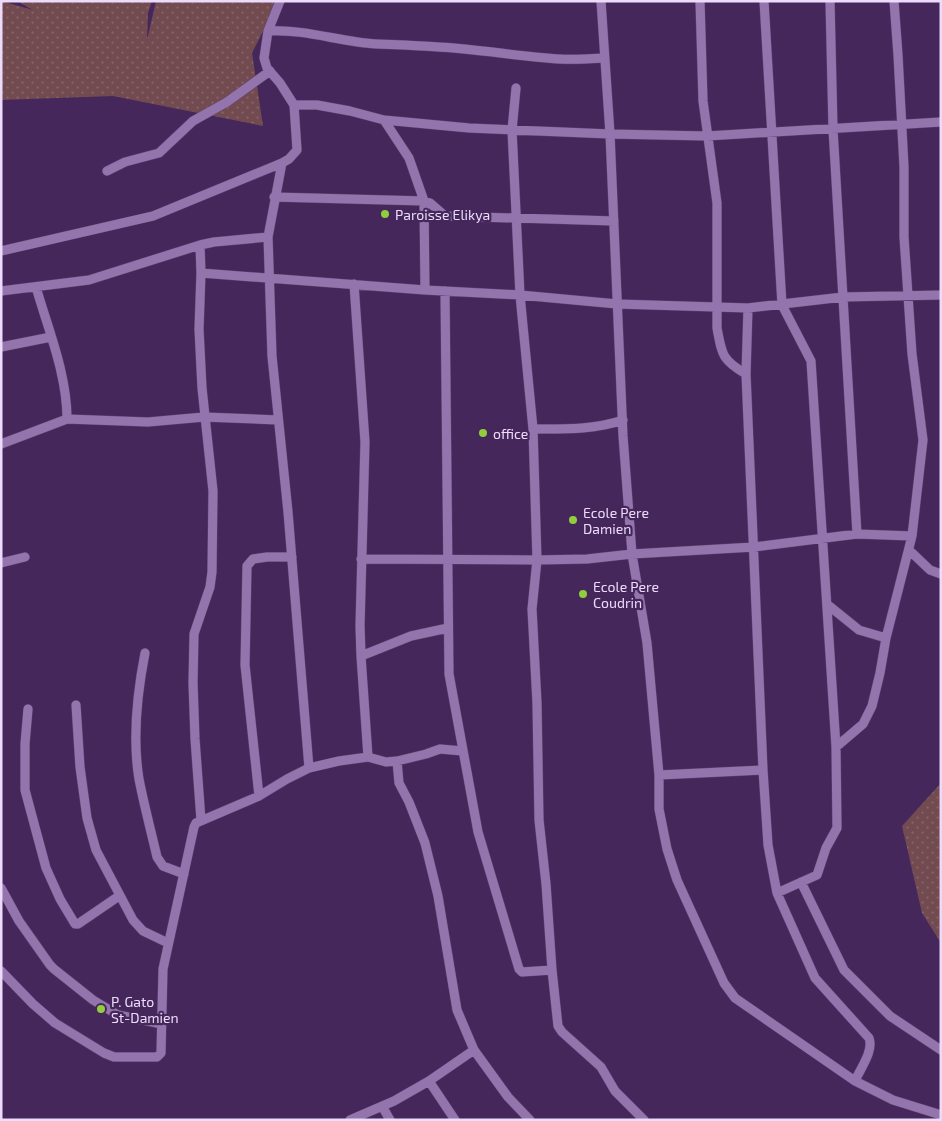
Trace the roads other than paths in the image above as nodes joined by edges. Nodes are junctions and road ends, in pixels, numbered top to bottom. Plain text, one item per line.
1 (280, 1) edge
2 (600, 1) edge
3 (700, 1) edge
4 (764, 1) edge
5 (830, 1) edge
6 (894, 1) edge
7 (268, 31) junction
8 (604, 58) junction
9 (270, 71) junction
10 (516, 88) dead end
11 (294, 105) junction
12 (384, 120) junction
13 (941, 122) edge
14 (902, 124) junction
15 (833, 129) junction
16 (512, 130) junction
17 (773, 133) junction
18 (610, 134) junction
19 (707, 136) junction
20 (282, 163) junction
21 (107, 170) dead end
22 (274, 197) junction
23 (424, 201) junction
24 (516, 219) junction
25 (614, 221) junction
26 (268, 237) junction
27 (200, 245) junction
28 (1, 251) edge
29 (201, 273) junction
30 (270, 278) junction
31 (354, 284) junction
32 (36, 287) junction
33 (426, 290) junction
34 (1, 291) edge
35 (445, 291) junction
36 (908, 294) junction
37 (520, 295) junction
38 (941, 295) edge
39 (844, 296) junction
40 (617, 304) junction
41 (782, 305) junction
42 (716, 308) junction
43 (748, 308) junction
44 (51, 337) junction
45 (1, 347) edge
46 (746, 374) junction
47 (204, 417) junction
48 (67, 419) junction
49 (278, 420) junction
50 (622, 420) junction
51 (533, 429) junction
52 (1, 444) edge
53 (857, 534) junction
54 (912, 536) junction
55 (823, 539) junction
56 (754, 547) junction
57 (909, 550) junction
58 (632, 554) junction
59 (25, 557) dead end
60 (292, 557) junction
61 (361, 559) junction
62 (448, 560) junction
63 (537, 560) junction
64 (1, 563) edge
65 (941, 574) edge
66 (828, 605) junction
67 (448, 628) junction
68 (886, 638) junction
69 (145, 653) dead end
70 (361, 656) junction
71 (76, 705) dead end
72 (28, 709) dead end
73 (836, 747) junction
74 (463, 751) junction
75 (368, 758) junction
76 (397, 762) junction
77 (309, 768) junction
78 (763, 770) junction
79 (659, 775) junction
80 (259, 796) junction
81 (201, 820) junction
82 (184, 874) junction
83 (801, 882) junction
84 (1, 888) edge
85 (777, 893) junction
86 (119, 896) junction
87 (168, 944) junction
88 (552, 970) junction
89 (1, 971) edge
90 (162, 1024) junction
91 (474, 1050) junction
92 (941, 1050) edge
93 (429, 1081) junction
94 (855, 1081) junction
95 (382, 1106) junction
96 (941, 1115) edge
97 (350, 1120) edge
98 (390, 1120) edge
99 (455, 1120) edge
100 (530, 1120) edge
101 (644, 1120) edge

1 - 7 street
2 - 8 street
3 - 19 street
4 - 17 street
5 - 15 street
6 - 14 street
7 - 8 street
7 - 9 street
8 - 18 street
9 - 11 street
9 - 21 street
10 - 16 street
11 - 12 street
11 - 20 street
12 - 16 street
12 - 23 street
13 - 14 street
14 - 15 street
14 - 36 street
15 - 17 street
15 - 39 street
16 - 18 street
16 - 24 street
17 - 19 street
17 - 41 street
18 - 19 street
18 - 25 street
19 - 42 street
20 - 22 street
20 - 28 street
22 - 23 street
22 - 26 street
23 - 24 street
23 - 33 street
24 - 25 street
24 - 37 street
25 - 40 street
26 - 27 street
26 - 30 street
27 - 29 street
27 - 32 street
29 - 30 street
29 - 47 street
30 - 31 street
30 - 49 street
31 - 33 street
31 - 61 street
32 - 34 street
32 - 44 street
33 - 35 street
35 - 37 street
35 - 62 street
36 - 38 street
36 - 39 street
36 - 54 street
37 - 40 street
37 - 51 street
39 - 41 street
39 - 53 street
40 - 42 street
40 - 50 street
41 - 43 street
41 - 55 street
42 - 43 street
42 - 46 street
43 - 46 street
44 - 45 street
44 - 48 street
46 - 56 street
47 - 48 street
47 - 49 street
47 - 81 street
48 - 52 street
49 - 60 street
50 - 51 street
50 - 58 street
51 - 63 street
53 - 54 street
53 - 55 street
54 - 57 street
55 - 56 street
55 - 66 street
56 - 58 street
56 - 78 street
57 - 65 street
57 - 68 street
58 - 63 street
58 - 79 street
59 - 64 street
60 - 77 street
60 - 80 street
61 - 62 street
61 - 70 street
62 - 63 street
62 - 67 street
63 - 88 street
66 - 68 street
66 - 73 street
67 - 70 street
67 - 74 street
68 - 73 street
69 - 82 street
70 - 75 street
71 - 86 street
72 - 86 street
73 - 83 street
74 - 76 street
74 - 88 street
75 - 76 street
75 - 77 street
76 - 91 street
77 - 80 street
78 - 79 street
78 - 85 street
79 - 94 street
80 - 81 street
81 - 82 street
82 - 87 street
83 - 85 street
83 - 92 street
84 - 90 street
85 - 94 street
86 - 87 street
87 - 90 street
88 - 101 street
89 - 90 street
91 - 93 street
91 - 100 street
93 - 95 street
93 - 99 street
94 - 96 street
95 - 97 street
95 - 98 street

